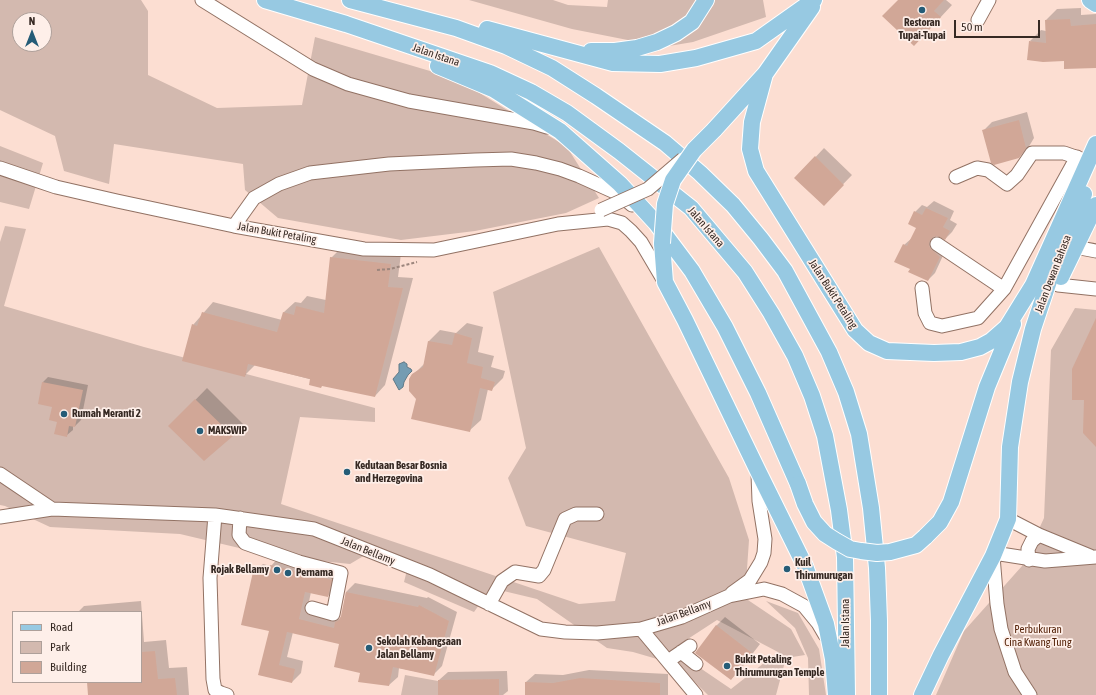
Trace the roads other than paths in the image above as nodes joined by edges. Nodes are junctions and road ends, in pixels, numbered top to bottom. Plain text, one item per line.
1 (202, 0) edge
2 (265, 0) edge
3 (350, 0) edge
4 (706, 0) edge
5 (816, 0) edge
6 (989, 0) edge
7 (1090, 0) edge
8 (1096, 4) edge
9 (391, 11) junction
10 (978, 20) dead end
11 (346, 24) junction
12 (569, 51) junction
13 (765, 74) junction
14 (560, 131) junction
15 (1096, 144) edge
16 (694, 150) junction
17 (1087, 163) edge
18 (0, 168) edge
19 (956, 177) dead end
20 (1091, 207) edge
21 (656, 223) junction
22 (558, 224) junction
23 (234, 226) junction
24 (937, 244) dead end
25 (1075, 247) junction
26 (1096, 251) edge
27 (665, 282) junction
28 (1033, 285) junction
29 (1058, 285) junction
30 (922, 288) dead end
31 (1004, 289) junction
32 (1096, 289) edge
33 (1021, 304) junction
34 (1020, 382) junction
35 (758, 471) junction
36 (0, 474) edge
37 (52, 509) junction
38 (597, 514) dead end
39 (215, 515) junction
40 (0, 517) edge
41 (240, 518) junction
42 (1008, 519) junction
43 (1043, 536) junction
44 (994, 555) junction
45 (1095, 557) edge
46 (1029, 560) junction
47 (1045, 561) junction
48 (730, 596) junction
49 (489, 604) junction
50 (312, 608) dead end
51 (641, 629) junction
52 (830, 642) junction
53 (668, 660) junction
54 (696, 664) dead end
55 (228, 695) edge
56 (696, 695) edge
57 (836, 695) edge
58 (846, 695) edge
59 (879, 695) edge
60 (922, 695) edge
61 (1030, 695) edge

1 - 14 street
2 - 11 main road, Jalan Istana
3 - 9 main road
4 - 12 main road
5 - 12 main road
5 - 13 main road
6 - 10 street
7 - 8 main road
9 - 12 main road
9 - 59 main road
11 - 14 main road
11 - 58 main road, Jalan Istana
13 - 16 main road, bridge
13 - 33 main road, Jalan Bukit Petaling
14 - 21 main road
15 - 17 main road, Jalan Bukit Petaling
16 - 22 street, Jalan Bukit Petaling, bridge
16 - 27 main road, bridge
17 - 19 street
17 - 20 main road, Jalan Dewan Bahasa
17 - 28 main road, Jalan Bukit Petaling
17 - 31 street
18 - 23 street, Jalan Bukit Petaling
20 - 25 main road, Jalan Dewan Bahasa
20 - 28 main road
20 - 34 main road, Jalan Dewan Bahasa
21 - 23 street
21 - 33 main road, bridge
22 - 23 street, Jalan Bukit Petaling
22 - 27 street, Jalan Bukit Petaling
24 - 31 street
25 - 26 street
25 - 29 main road, Jalan Dewan Bahasa
27 - 35 main road
28 - 33 main road, Jalan Bukit Petaling
29 - 32 street
29 - 34 main road, Jalan Dewan Bahasa
30 - 31 street
34 - 42 main road, Jalan Dewan Bahasa
35 - 48 street, Jalan Bellamy
35 - 52 main road
36 - 37 street
37 - 39 street, Jalan Bellamy
37 - 40 street, Jalan Bellamy
38 - 49 street
39 - 41 street, Jalan Bellamy
39 - 55 street
41 - 49 street, Jalan Bellamy
41 - 50 street
42 - 43 street
42 - 44 main road
43 - 45 street
43 - 46 street
43 - 47 street
44 - 46 street
44 - 60 main road
44 - 61 street
45 - 47 street
46 - 47 street
48 - 51 street, Jalan Bellamy
48 - 52 street, Jalan Bellamy
49 - 51 street, Jalan Bellamy
51 - 53 street
52 - 57 main road
53 - 54 street
53 - 56 street

